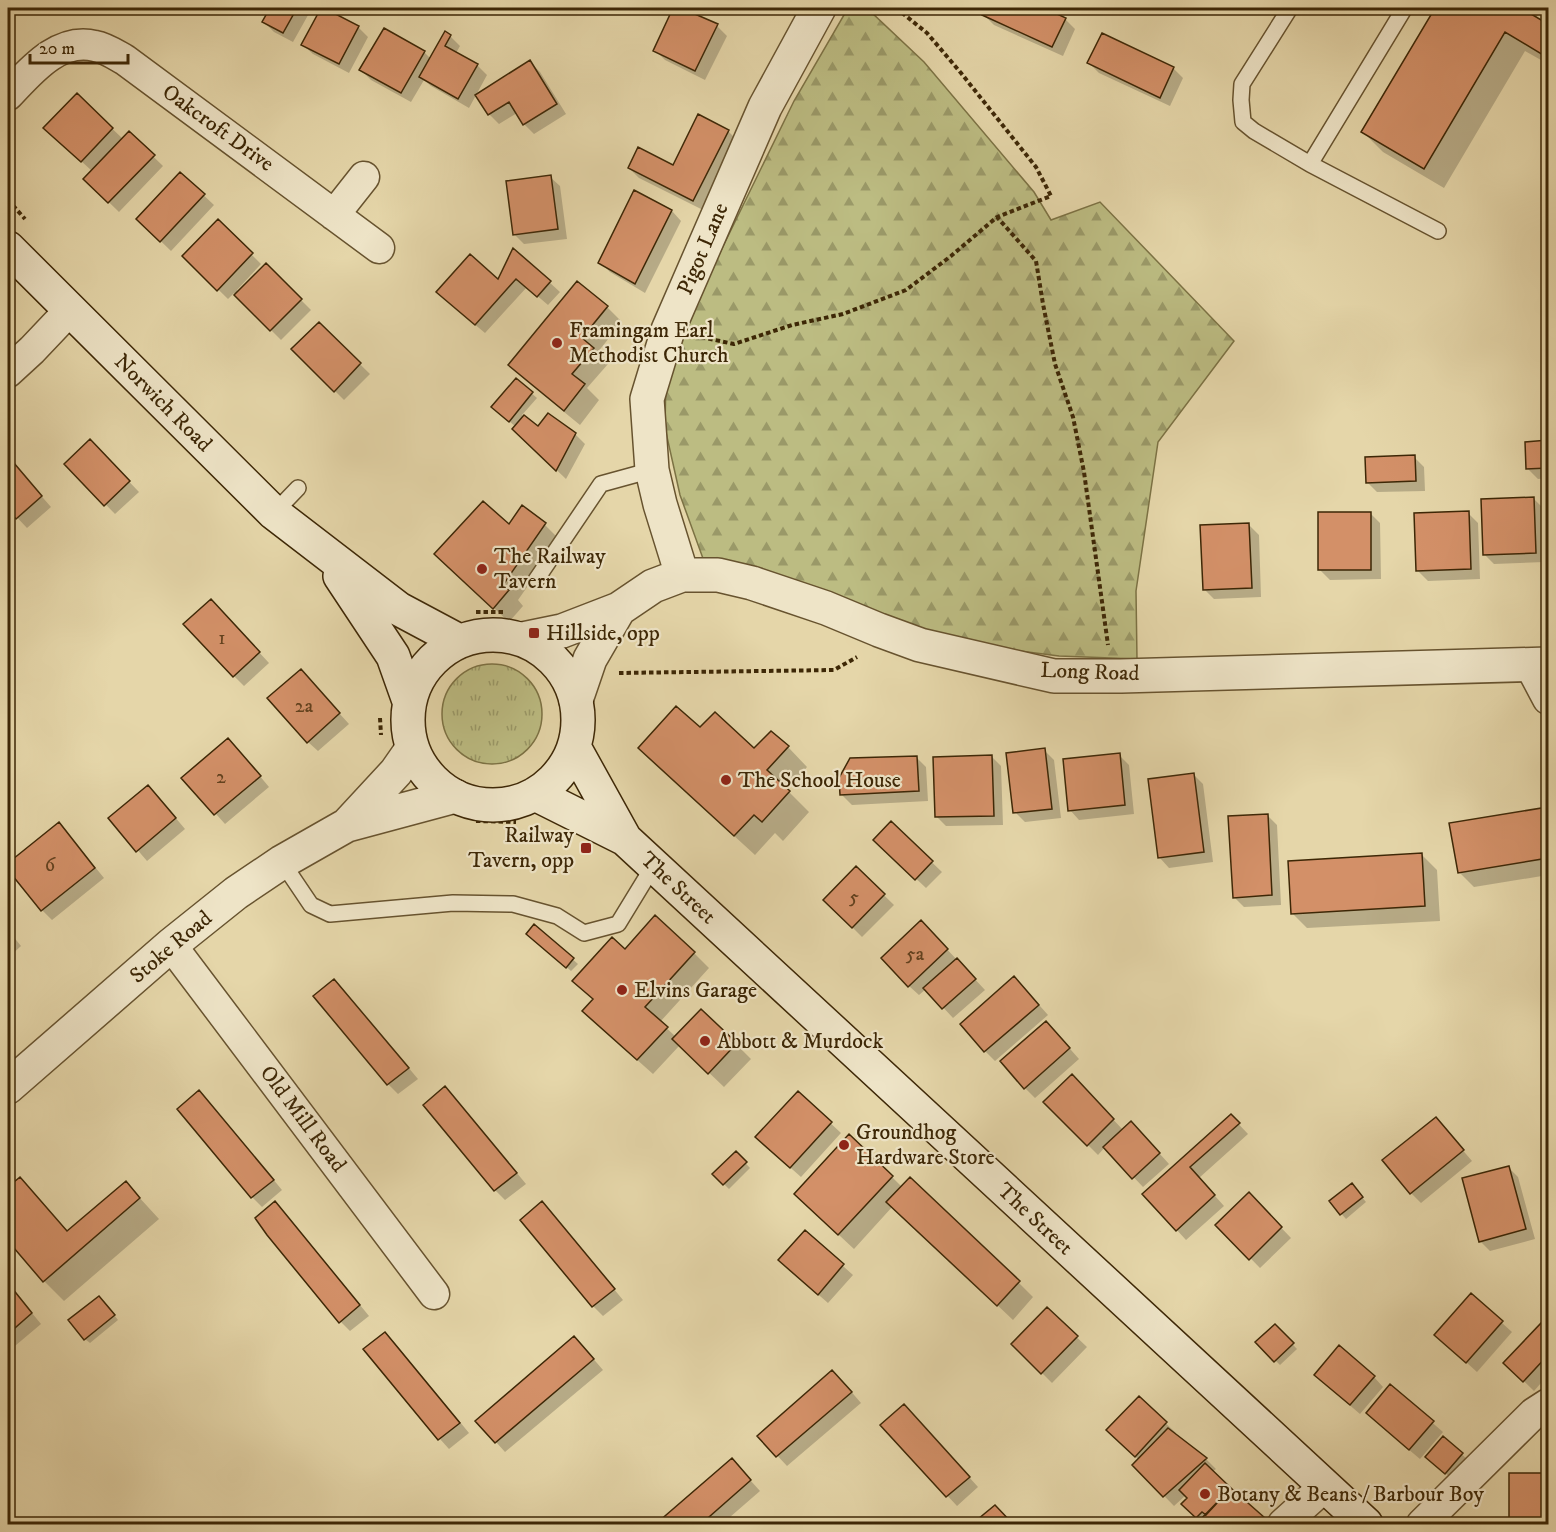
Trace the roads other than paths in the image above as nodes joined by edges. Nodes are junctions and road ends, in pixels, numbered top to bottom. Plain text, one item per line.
1 (819, 8) edge
2 (1290, 8) edge
3 (1401, 8) edge
4 (8, 95) edge
5 (1310, 164) junction
6 (363, 177) dead end
7 (334, 215) junction
8 (1438, 231) dead end
9 (8, 248) edge
10 (379, 248) dead end
11 (69, 311) junction
12 (8, 372) edge
13 (652, 470) junction
14 (298, 488) dead end
15 (274, 513) junction
16 (324, 552) junction
17 (682, 575) junction
18 (536, 580) dead end
19 (619, 609) junction
20 (516, 625) junction
21 (462, 626) junction
22 (1539, 664) edge
23 (1548, 699) edge
24 (576, 700) junction
25 (409, 701) junction
26 (574, 747) junction
27 (412, 749) junction
28 (535, 794) junction
29 (463, 808) junction
30 (347, 825) junction
31 (625, 839) junction
32 (282, 862) junction
33 (654, 865) junction
34 (171, 945) junction
35 (8, 1087) edge
36 (434, 1294) dead end
37 (1548, 1404) edge
38 (1324, 1487) junction
39 (1283, 1524) edge
40 (1366, 1524) edge
41 (1422, 1524) edge

1 - 13 main road, Pigot Lane
2 - 5 lane
3 - 5 lane
4 - 7 street, Oakcroft Drive
5 - 8 lane
6 - 7 street
7 - 10 street, Oakcroft Drive
9 - 11 main road, Norwich Road
11 - 12 street
11 - 15 main road, Norwich Road
13 - 17 main road, Pigot Lane
13 - 18 lane
14 - 15 lane
15 - 16 main road, Norwich Road
16 - 21 main road, Norwich Road
16 - 25 main road, Norwich Road
17 - 19 main road, Long Road
17 - 22 main road, Long Road
19 - 20 main road, Long Road
19 - 24 main road, Long Road
20 - 21 main road
20 - 24 main road
21 - 25 main road
22 - 23 street
24 - 26 main road
25 - 27 main road
26 - 28 main road
26 - 31 main road, The Street
27 - 29 main road
27 - 30 main road, Stoke Road
28 - 29 main road
28 - 31 main road, The Street
29 - 30 main road, Stoke Road
30 - 32 main road, Stoke Road
31 - 33 main road, The Street
32 - 33 lane
32 - 34 main road, Stoke Road
33 - 38 main road, The Street
34 - 35 main road, Stoke Road
34 - 36 street, Old Mill Road
37 - 41 street
38 - 39 street
38 - 40 main road, The Street

